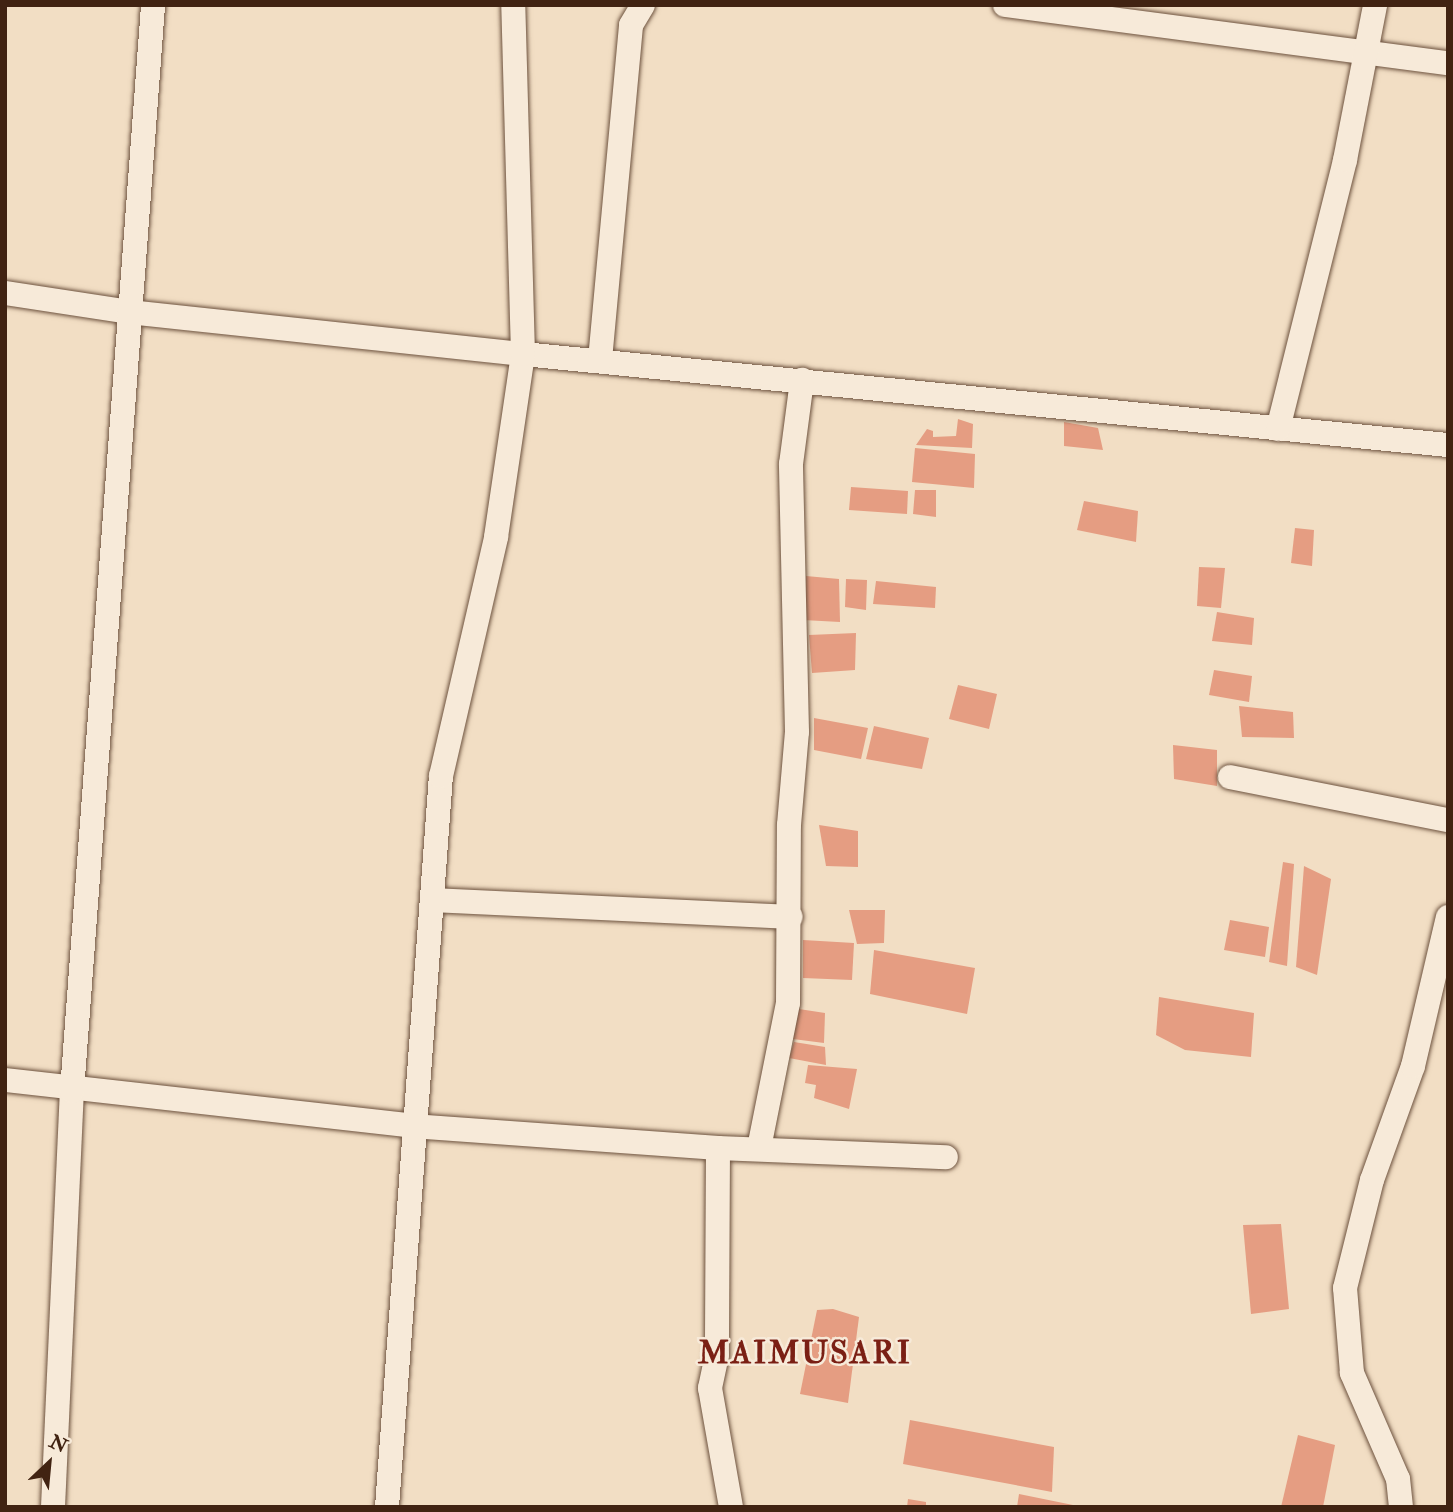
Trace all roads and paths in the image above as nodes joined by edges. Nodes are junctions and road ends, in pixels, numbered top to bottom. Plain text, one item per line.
1 (153, 5) edge
2 (513, 5) edge
3 (643, 5) edge
4 (1005, 5) edge
5 (1375, 5) edge
6 (1367, 56) junction
7 (1448, 63) edge
8 (5, 293) edge
9 (129, 312) junction
10 (523, 354) junction
11 (600, 360) junction
12 (802, 380) junction
13 (1278, 429) junction
14 (1448, 445) edge
15 (1230, 777) dead end
16 (1448, 820) edge
17 (433, 900) junction
18 (791, 917) junction
19 (1448, 918) edge
20 (5, 1080) edge
21 (72, 1091) junction
22 (412, 1126) junction
23 (760, 1148) junction
24 (718, 1149) junction
25 (946, 1157) dead end
26 (53, 1507) edge
27 (387, 1507) edge
28 (731, 1507) edge
29 (1401, 1507) edge

1 - 9 street
2 - 10 street
3 - 11 street
4 - 6 street
5 - 6 street
6 - 7 street
6 - 13 street
8 - 9 street
9 - 10 street
9 - 21 street
10 - 11 street
10 - 17 street
11 - 12 street
12 - 13 street
12 - 18 street
13 - 14 street
15 - 16 street
17 - 18 street
17 - 22 street
18 - 23 street
19 - 29 street
20 - 21 street
21 - 22 street
21 - 26 street
22 - 24 street
22 - 27 street
23 - 24 street
23 - 25 street
24 - 28 street

